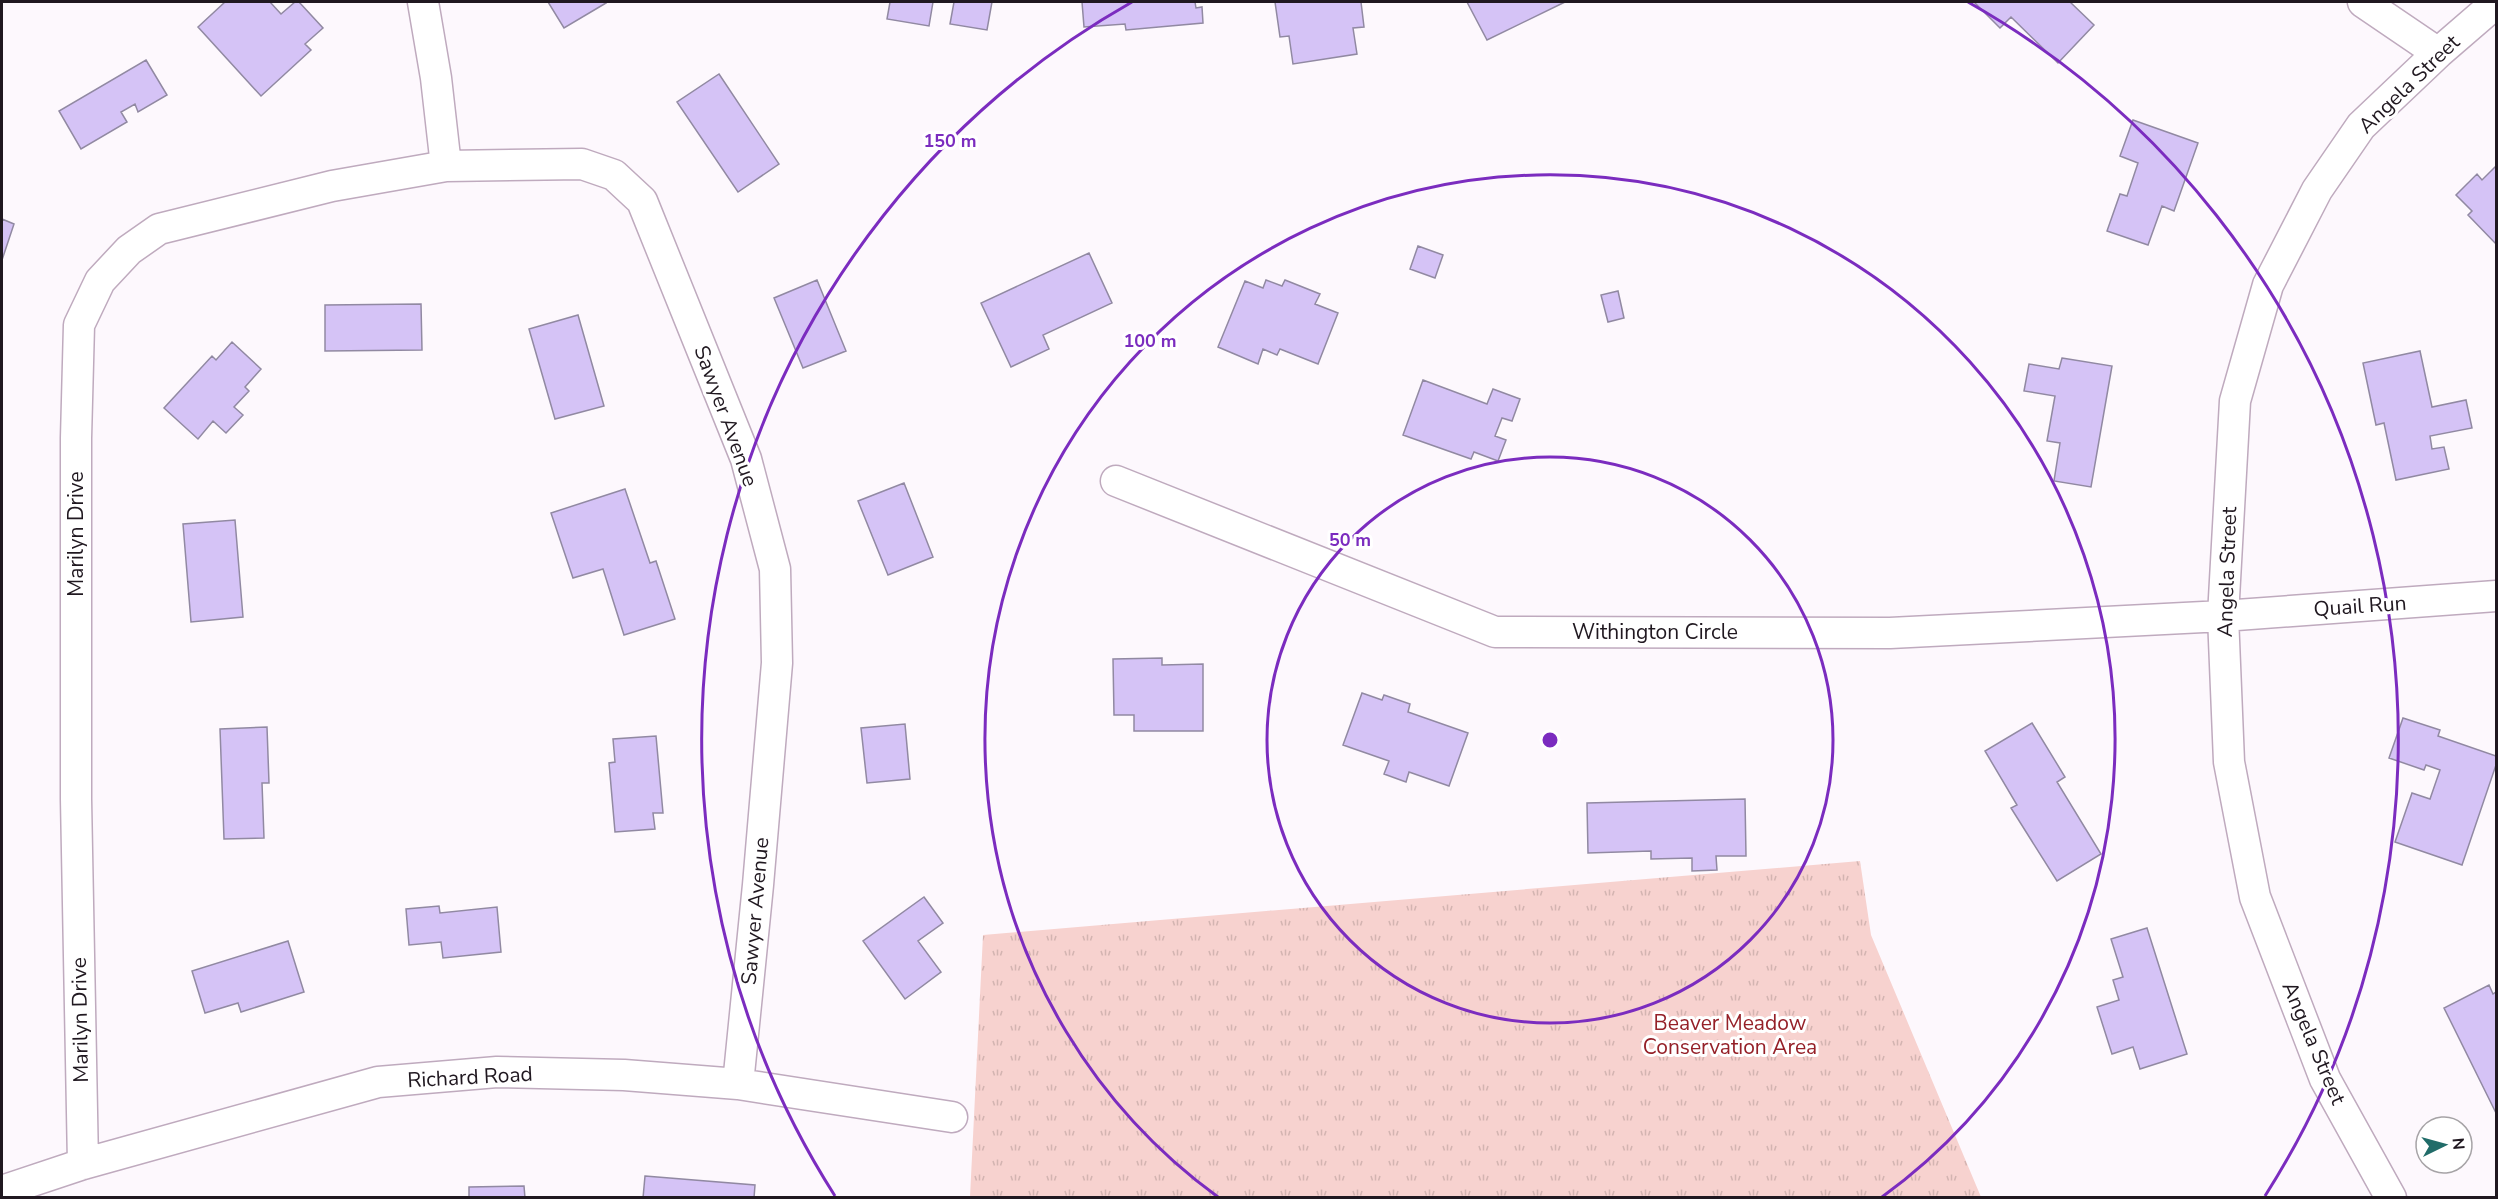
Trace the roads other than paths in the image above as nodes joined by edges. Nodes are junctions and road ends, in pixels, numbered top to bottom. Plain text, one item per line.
1 (423, 2) edge
2 (2363, 2) edge
3 (2496, 3) edge
4 (2438, 53) junction
5 (447, 166) junction
6 (1116, 481) dead end
7 (2496, 596) edge
8 (2223, 616) junction
9 (738, 1084) junction
10 (952, 1117) dead end
11 (83, 1164) junction
12 (2, 1191) edge
13 (2391, 1197) edge

1 - 5 street
2 - 4 street
3 - 4 street, Angela Street
4 - 8 street, Angela Street
5 - 9 street, Sawyer Avenue
5 - 11 street, Marilyn Drive
6 - 8 street, Withington Circle
7 - 8 street, Quail Run
8 - 13 street, Angela Street
9 - 10 street, Richard Road
9 - 11 street, Richard Road
11 - 12 street, Richard Road

